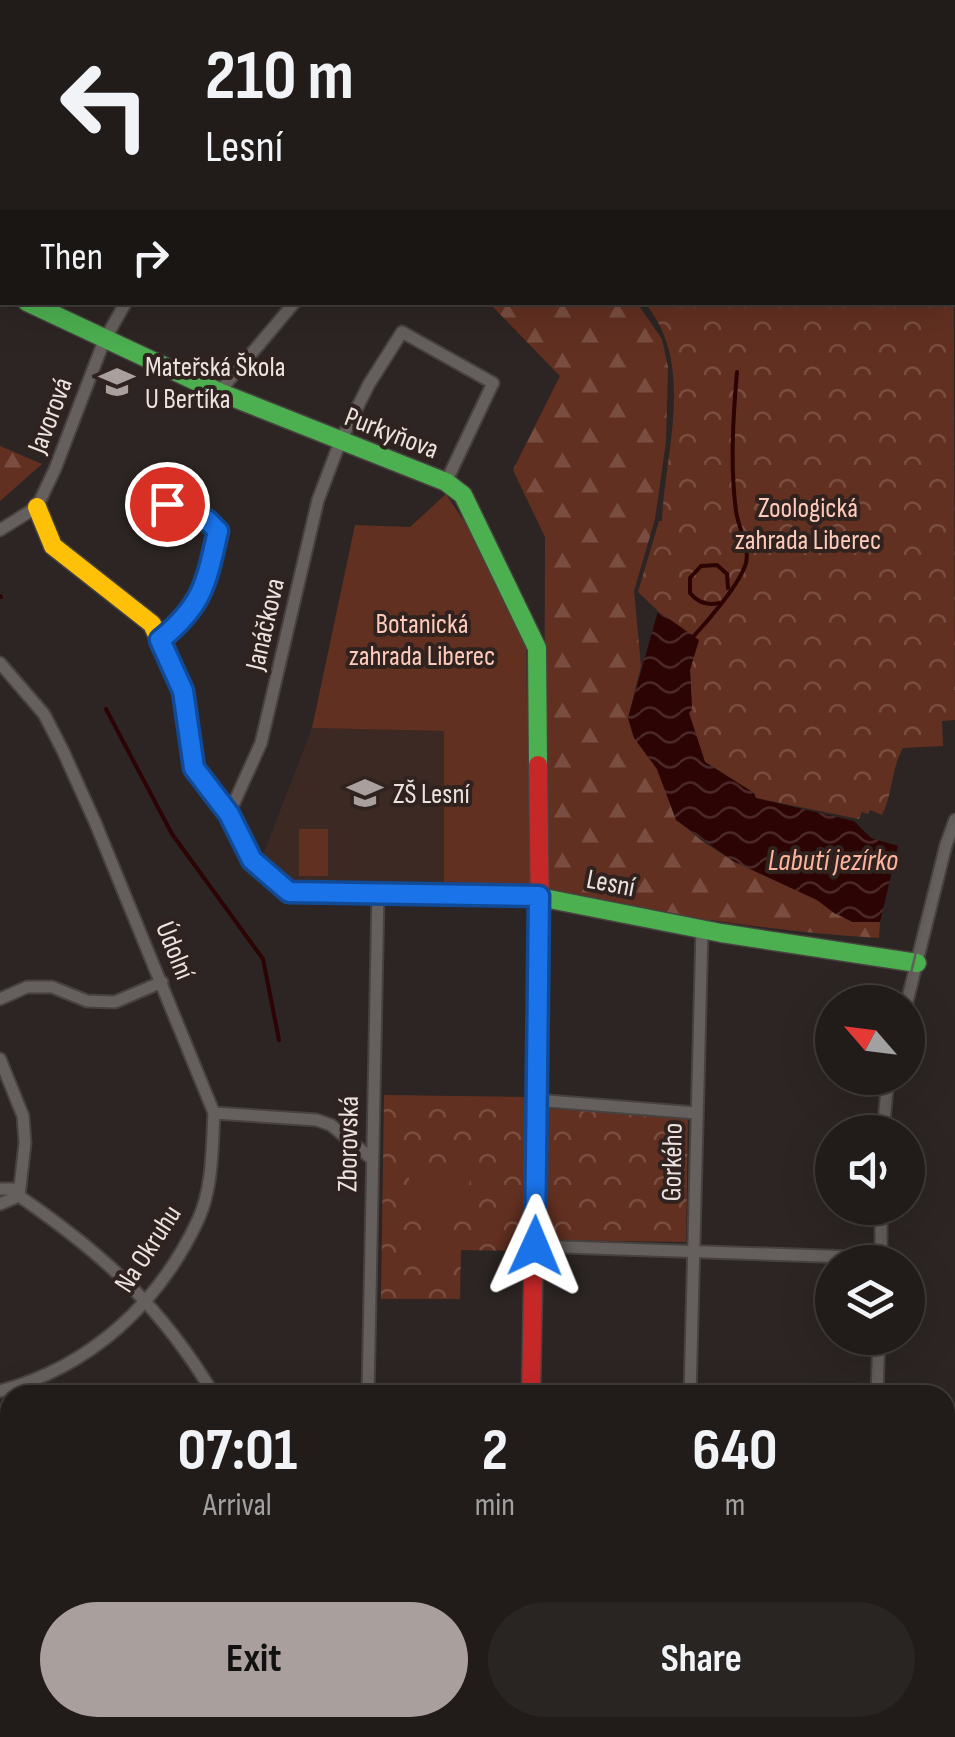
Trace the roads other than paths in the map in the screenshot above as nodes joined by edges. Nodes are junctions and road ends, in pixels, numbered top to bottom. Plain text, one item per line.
1 (33, 305) edge
2 (124, 305) edge
3 (292, 305) edge
4 (104, 341) junction
5 (219, 392) junction
6 (340, 442) junction
7 (446, 482) junction
8 (159, 501) dead end
9 (37, 507) junction
10 (0, 530) edge
11 (160, 640) junction
12 (0, 663) edge
13 (229, 814) junction
14 (955, 820) edge
15 (378, 894) junction
16 (539, 896) junction
17 (702, 930) junction
18 (917, 963) junction
19 (162, 982) junction
20 (911, 985) edge
21 (0, 999) edge
22 (0, 1059) edge
23 (535, 1100) junction
24 (214, 1113) junction
25 (696, 1113) junction
26 (372, 1159) junction
27 (0, 1189) edge
28 (18, 1192) junction
29 (0, 1204) edge
30 (535, 1246) junction
31 (694, 1252) junction
32 (815, 1257) edge
33 (148, 1301) junction
34 (879, 1355) edge
35 (18, 1385) edge
36 (208, 1385) edge
37 (368, 1385) edge
38 (532, 1385) edge
39 (690, 1385) edge
40 (878, 1385) edge

1 - 4 street, Purkyňova
2 - 4 street, Javorová
3 - 5 street
4 - 5 street, Purkyňova
4 - 9 street, Javorová
5 - 6 street, Purkyňova
6 - 7 street, Purkyňova
6 - 7 street, Janáčkova
6 - 13 street, Janáčkova
7 - 16 street, Purkyňova
8 - 11 street
9 - 10 street
9 - 11 street, Lesní
11 - 13 street, Lesní
12 - 19 street, Údolní
13 - 15 street, Lesní
14 - 18 street
15 - 16 street, Lesní
15 - 26 street, Zborovská
16 - 17 street, Lesní
16 - 23 street, Purkyňova
17 - 18 street, Lesní
17 - 25 street, Gorkého
18 - 20 street
19 - 21 street
19 - 24 street, Údolní
22 - 28 street
23 - 25 street
23 - 30 street, Purkyňova
24 - 26 street
24 - 33 street, Na Okruhu
25 - 31 street, Gorkého
26 - 37 street, Zborovská
27 - 28 street
28 - 29 street
28 - 33 street
30 - 31 street
30 - 38 street, Purkyňova
31 - 32 street
31 - 39 street, Gorkého
33 - 35 street, Na Okruhu
33 - 36 street
34 - 40 street

